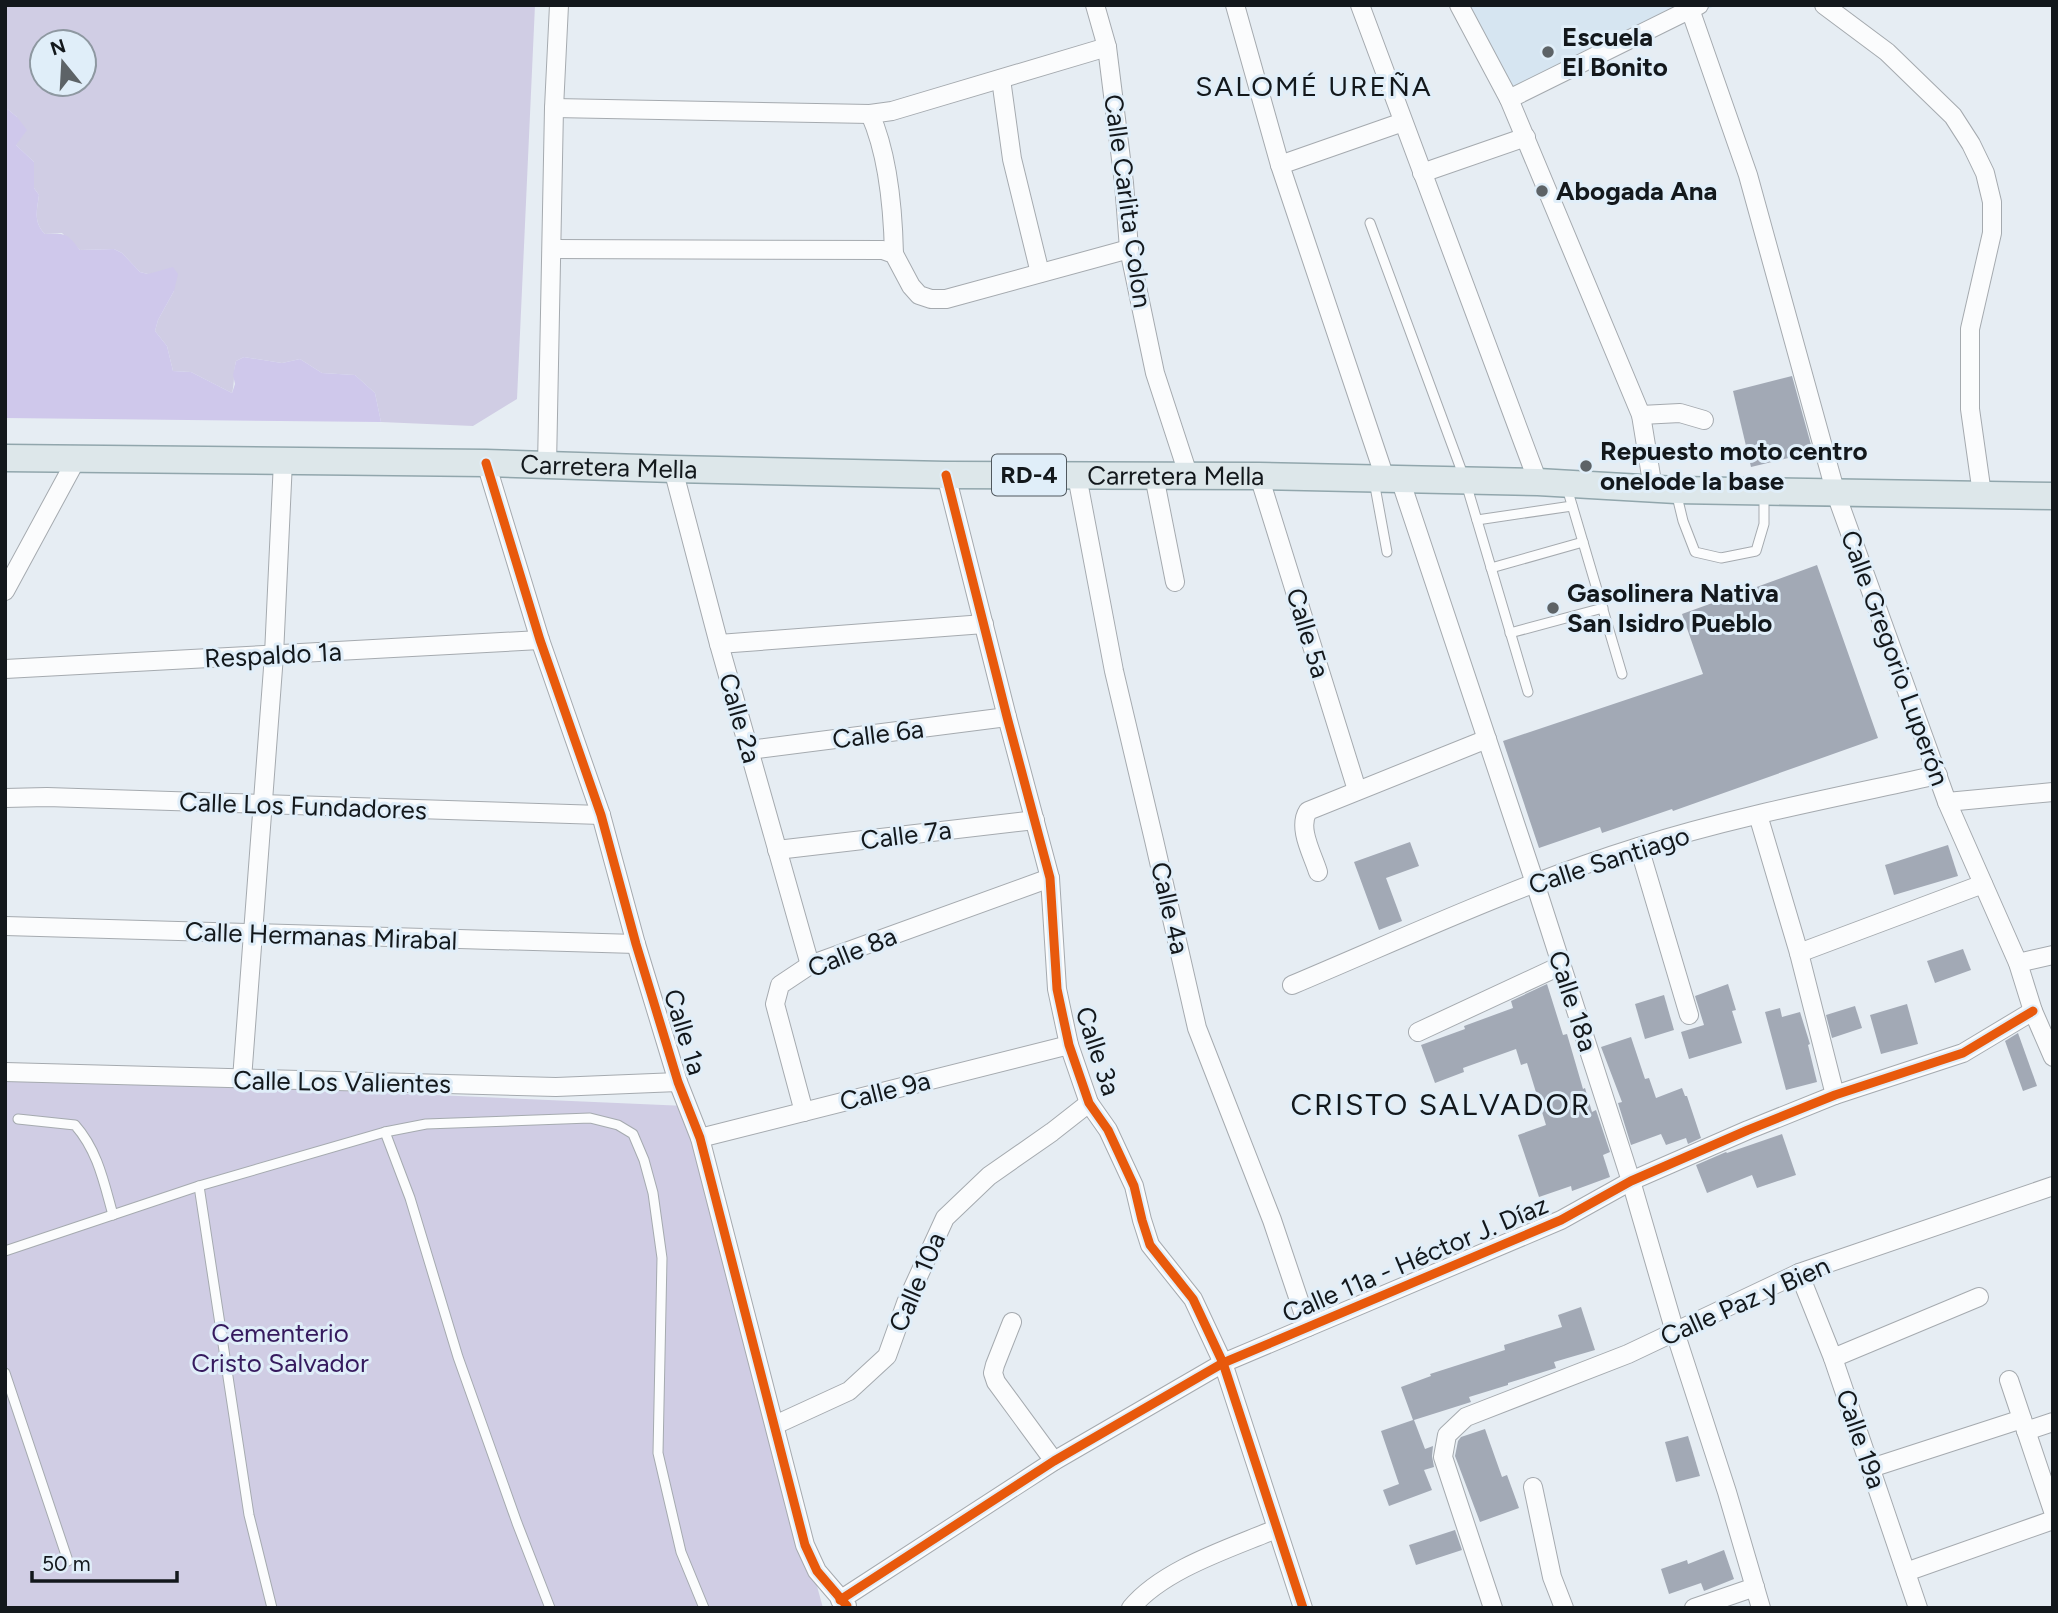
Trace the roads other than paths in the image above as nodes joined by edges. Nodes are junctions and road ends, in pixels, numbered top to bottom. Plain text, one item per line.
1 (559, 5) edge
2 (1095, 5) edge
3 (1236, 5) edge
4 (1360, 5) edge
5 (1459, 5) edge
6 (1824, 5) edge
7 (1694, 7) edge
8 (1107, 47) junction
9 (1001, 79) junction
10 (1509, 99) junction
11 (554, 107) junction
12 (870, 114) junction
13 (1403, 122) junction
14 (1526, 137) junction
15 (1280, 165) junction
16 (1422, 173) junction
17 (1370, 223) dead end
18 (552, 249) junction
19 (1129, 249) junction
20 (894, 254) junction
21 (1040, 273) junction
22 (1641, 415) junction
23 (1704, 419) dead end
24 (5, 458) edge
25 (76, 460) junction
26 (283, 461) junction
27 (486, 463) junction
28 (547, 466) junction
29 (673, 469) junction
30 (946, 475) junction
31 (1077, 476) junction
32 (1259, 476) junction
33 (1154, 477) junction
34 (1189, 477) junction
35 (1386, 478) junction
36 (1465, 480) junction
37 (1538, 482) junction
38 (1665, 489) junction
39 (1764, 492) junction
40 (1836, 494) junction
41 (1982, 494) junction
42 (1569, 495) junction
43 (2053, 496) edge
44 (1477, 520) junction
45 (1583, 542) junction
46 (1387, 552) dead end
47 (1491, 568) junction
48 (1175, 582) dead end
49 (5, 591) edge
50 (1602, 608) junction
51 (984, 624) junction
52 (1510, 633) junction
53 (540, 640) junction
54 (719, 644) junction
55 (274, 655) junction
56 (5, 669) edge
57 (1622, 674) dead end
58 (1528, 692) dead end
59 (1007, 717) junction
60 (1487, 739) junction
61 (749, 750) junction
62 (1938, 775) junction
63 (1357, 790) junction
64 (2053, 792) edge
65 (5, 798) edge
66 (1947, 802) junction
67 (262, 804) junction
68 (1758, 815) junction
69 (601, 816) junction
70 (1035, 820) junction
71 (1639, 847) junction
72 (777, 850) junction
73 (1318, 872) dead end
74 (1049, 878) junction
75 (1535, 883) junction
76 (1983, 884) junction
77 (5, 926) edge
78 (253, 934) junction
79 (636, 944) junction
80 (1800, 953) junction
81 (2053, 954) edge
82 (2018, 963) junction
83 (810, 965) junction
84 (1562, 965) junction
85 (1292, 985) dead end
86 (2034, 1011) junction
87 (1689, 1015) dead end
88 (1418, 1032) dead end
89 (1069, 1045) junction
90 (2053, 1057) edge
91 (5, 1072) edge
92 (242, 1079) junction
93 (678, 1082) junction
94 (1835, 1095) junction
95 (1089, 1103) junction
96 (804, 1112) junction
97 (18, 1119) dead end
98 (385, 1132) junction
99 (700, 1138) junction
100 (1631, 1181) junction
101 (199, 1186) junction
102 (2053, 1186) edge
103 (113, 1215) junction
104 (5, 1251) edge
105 (1799, 1273) junction
106 (1979, 1297) dead end
107 (1012, 1322) dead end
108 (1308, 1327) junction
109 (1675, 1332) junction
110 (1833, 1358) junction
111 (1223, 1363) junction
112 (5, 1373) edge
113 (2009, 1380) dead end
114 (2053, 1422) edge
115 (775, 1424) junction
116 (2024, 1425) junction
117 (1054, 1461) junction
118 (1871, 1468) junction
119 (1533, 1487) dead end
120 (2053, 1511) edge
121 (2053, 1520) edge
122 (1276, 1529) junction
123 (68, 1561) dead end
124 (1906, 1572) junction
125 (1755, 1587) junction
126 (844, 1604) edge
127 (1136, 1605) edge
128 (272, 1608) edge
129 (550, 1608) edge
130 (704, 1608) edge
131 (1303, 1608) edge
132 (1493, 1608) edge
133 (1564, 1608) edge
134 (1694, 1608) edge
135 (1761, 1608) edge
136 (1917, 1608) edge

1 - 11 street
2 - 8 street, Calle Carlita Colon
3 - 15 street, Calle 18a
4 - 13 street
5 - 10 street
6 - 41 street
7 - 10 street
7 - 40 street, Calle Gregorio Luperón
8 - 9 street
8 - 19 street, Calle Carlita Colon
9 - 12 street
9 - 21 street
10 - 14 street
11 - 12 street
11 - 18 street
12 - 20 street
13 - 15 street
13 - 16 street
14 - 16 street
14 - 22 street
15 - 35 street, Calle 18a
16 - 37 street
17 - 36 lane
18 - 20 street
18 - 28 street
19 - 21 street
19 - 34 street, Calle Carlita Colon
20 - 21 street
22 - 23 street
22 - 38 street
24 - 25 main road, Carretera Mella / RD-4
25 - 26 main road, Carretera Mella / RD-4
25 - 49 street
26 - 27 main road, Carretera Mella / RD-4
26 - 55 street
27 - 28 main road, Carretera Mella / RD-4
27 - 53 street, Calle 1a
28 - 29 main road, Carretera Mella / RD-4
29 - 30 main road, Carretera Mella / RD-4
29 - 54 street, Calle 2a
30 - 31 main road, Carretera Mella / RD-4
30 - 51 street, Calle 3a
31 - 33 main road, Carretera Mella / RD-4
31 - 108 street, Calle 4a
32 - 34 main road, Carretera Mella / RD-4
32 - 35 main road, Carretera Mella / RD-4
32 - 63 street, Calle 5a
33 - 34 main road, Carretera Mella / RD-4
33 - 48 street
35 - 36 main road, Carretera Mella / RD-4
35 - 46 lane
35 - 60 street, Calle 18a
36 - 37 main road, Carretera Mella / RD-4
36 - 44 lane
37 - 42 main road, Carretera Mella / RD-4
38 - 39 main road, Carretera Mella / RD-4
38 - 39 lane
38 - 42 main road, Carretera Mella / RD-4
39 - 40 main road, Carretera Mella / RD-4
40 - 41 main road, Carretera Mella / RD-4
40 - 62 street, Calle Gregorio Luperón
41 - 43 main road, Carretera Mella / RD-4
42 - 44 lane
42 - 45 lane
44 - 47 lane
45 - 47 lane
45 - 50 lane
47 - 52 lane
50 - 52 lane
50 - 57 lane
51 - 54 street
51 - 59 street, Calle 3a
52 - 58 lane
53 - 55 street, Respaldo 1a
53 - 69 street, Calle 1a
54 - 61 street, Calle 2a
55 - 56 street, Respaldo 1a
55 - 67 street
59 - 61 street, Calle 6a
59 - 70 street, Calle 3a
60 - 63 street
60 - 75 street, Calle 18a
61 - 72 street, Calle 2a
62 - 66 street, Calle Gregorio Luperón
62 - 68 street, Calle Santiago
63 - 73 street
64 - 66 street
65 - 67 street, Calle Los Fundadores
66 - 76 street, Calle Gregorio Luperón
67 - 69 street, Calle Los Fundadores
67 - 78 street
68 - 71 street, Calle Santiago
68 - 80 street
69 - 79 street, Calle 1a
70 - 72 street, Calle 7a
70 - 74 street, Calle 3a
71 - 75 street, Calle Santiago
71 - 87 street
72 - 83 street, Calle 2a
74 - 83 street, Calle 8a
74 - 89 street, Calle 3a
75 - 84 street, Calle 18a
75 - 85 street, Calle Santiago
76 - 80 street
76 - 82 street, Calle Gregorio Luperón
77 - 78 street, Calle Hermanas Mirabal
78 - 79 street, Calle Hermanas Mirabal
78 - 92 street
79 - 93 street, Calle 1a
80 - 94 street
81 - 82 street
82 - 86 street, Calle Gregorio Luperón
83 - 96 street, Calle 8a
84 - 88 street
84 - 100 street, Calle 18a
86 - 90 street, Calle Gregorio Luperón
86 - 94 street, Calle 11a - Héctor J. Díaz
89 - 95 street, Calle 3a
89 - 96 street, Calle 9a
91 - 92 street, Calle Los Valientes
92 - 93 street, Calle Los Valientes
93 - 99 street, Calle 1a
94 - 100 street, Calle 11a - Héctor J. Díaz
95 - 111 street, Calle 3a
95 - 115 street, Calle 10a
96 - 99 street, Calle 9a
97 - 103 lane
98 - 101 lane
98 - 129 lane
98 - 130 lane
99 - 115 street, Calle 1a
100 - 108 street, Calle 11a - Héctor J. Díaz
100 - 109 street, Calle 18a
101 - 103 lane
101 - 128 lane
102 - 105 street, Calle Paz y Bien
103 - 104 lane
105 - 109 street, Calle Paz y Bien
105 - 110 street, Calle 19a
106 - 110 street
107 - 117 street
108 - 111 street, Calle 11a - Héctor J. Díaz
109 - 125 street, Calle 18a
109 - 132 street, Calle Paz y Bien
110 - 118 street, Calle 19a
111 - 117 street, Calle 11a - Héctor J. Díaz
111 - 122 street, Calle 3a
112 - 123 lane
113 - 116 street
114 - 116 street
115 - 126 street, Calle 1a
116 - 118 street
116 - 120 street
117 - 126 street, Calle 11a - Héctor J. Díaz
118 - 124 street, Calle 19a
119 - 133 street
121 - 124 street
122 - 127 street
122 - 131 street, Calle 3a
124 - 136 street, Calle 19a
125 - 134 street
125 - 135 street, Calle 18a

